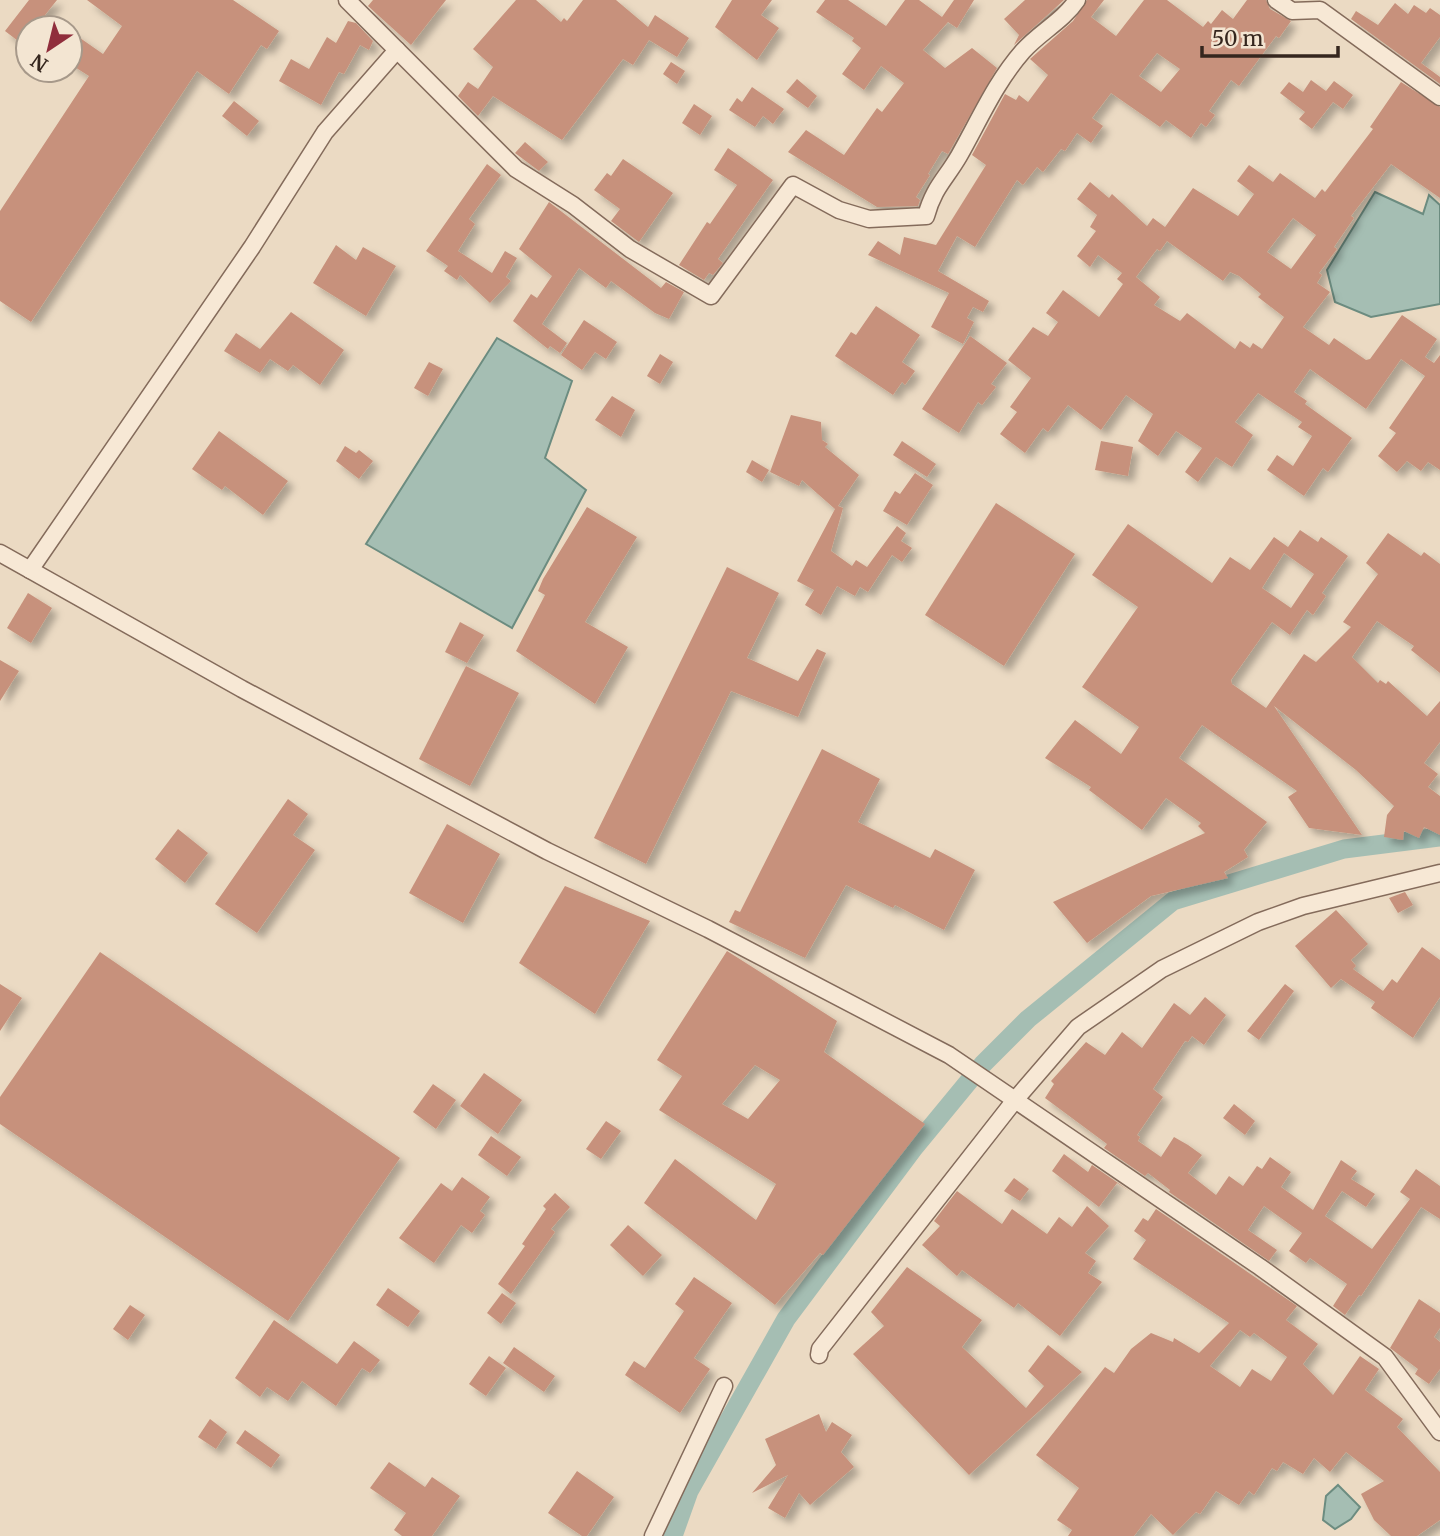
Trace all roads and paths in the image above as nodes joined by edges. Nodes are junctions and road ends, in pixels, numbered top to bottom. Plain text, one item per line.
1 (347, 0) edge
2 (1077, 0) edge
3 (1276, 0) edge
4 (397, 50) junction
5 (1440, 97) edge
6 (0, 553) edge
7 (30, 570) junction
8 (1440, 873) edge
9 (1009, 1096) junction
10 (819, 1355) dead end
11 (724, 1386) dead end
12 (1440, 1432) edge
13 (653, 1536) edge

1 - 4 street
2 - 4 street
3 - 5 street
4 - 7 street
6 - 7 street
7 - 9 street
8 - 9 street
9 - 10 street
9 - 12 street
11 - 13 street

